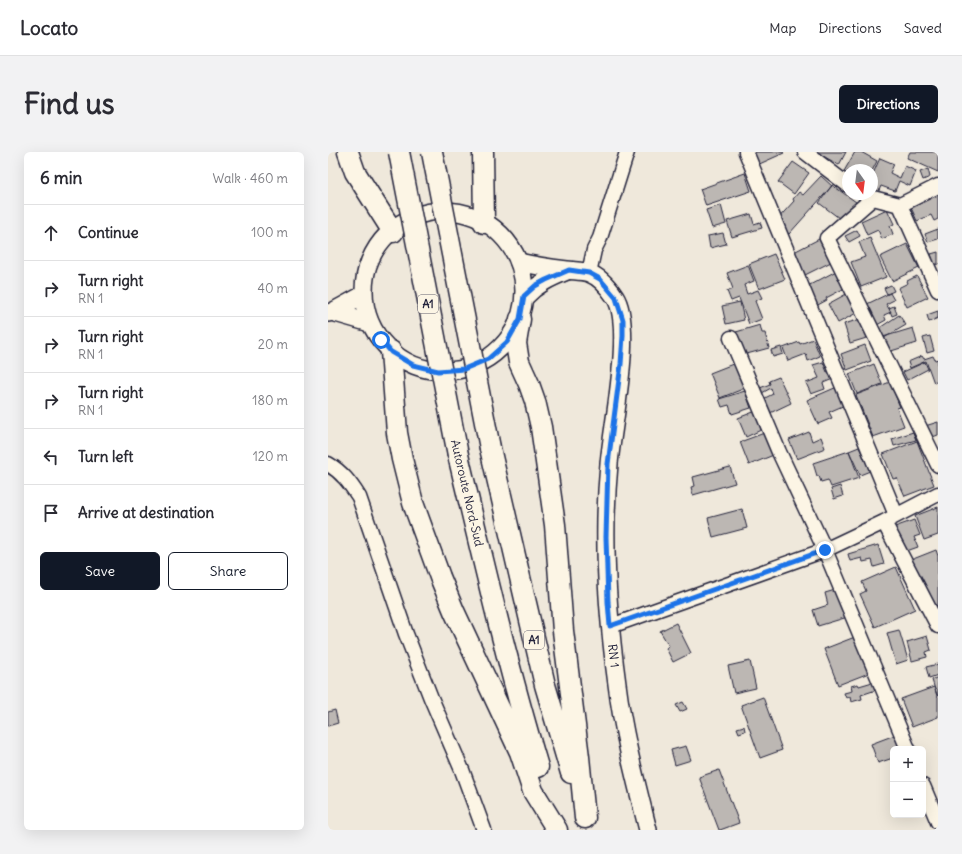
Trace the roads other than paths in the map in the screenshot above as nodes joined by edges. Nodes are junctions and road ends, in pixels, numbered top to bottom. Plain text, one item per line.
1 (348, 152) edge
2 (399, 152) edge
3 (432, 152) edge
4 (483, 152) edge
5 (627, 152) edge
6 (746, 152) edge
7 (806, 152) edge
8 (842, 180) edge
9 (938, 186) edge
10 (878, 199) edge
11 (865, 200) edge
12 (900, 205) junction
13 (484, 223) junction
14 (393, 232) junction
15 (519, 262) junction
16 (569, 270) junction
17 (589, 273) junction
18 (938, 290) edge
19 (363, 295) junction
20 (524, 296) junction
21 (330, 313) edge
22 (520, 319) junction
23 (370, 323) junction
24 (731, 338) dead end
25 (391, 352) junction
26 (328, 464) edge
27 (938, 465) edge
28 (938, 494) edge
29 (890, 519) junction
30 (825, 550) junction
31 (610, 626) junction
32 (938, 626) edge
33 (907, 746) edge
34 (926, 793) edge
35 (938, 822) edge
36 (587, 824) edge
37 (484, 830) edge
38 (557, 830) edge
39 (648, 830) edge

1 - 14 highway
2 - 38 highway, Autoroute Nord-Sud / A1, bridge
3 - 36 highway, A1, bridge
4 - 13 highway
5 - 17 street
6 - 29 street
7 - 8 street
9 - 12 street
10 - 12 street
11 - 27 street
12 - 18 street
13 - 14 main road
13 - 15 main road
14 - 19 main road
15 - 16 main road, RN 1
15 - 20 main road
16 - 17 main road, RN 1
16 - 20 main road
17 - 31 main road, RN 1
19 - 21 main road
19 - 23 main road
20 - 22 main road
21 - 23 main road
22 - 25 main road
22 - 36 highway
23 - 25 main road
24 - 30 street
25 - 38 highway
26 - 37 street
28 - 29 street
29 - 30 street
29 - 32 street
30 - 31 street
30 - 33 street
31 - 39 main road, RN 1
34 - 35 street

